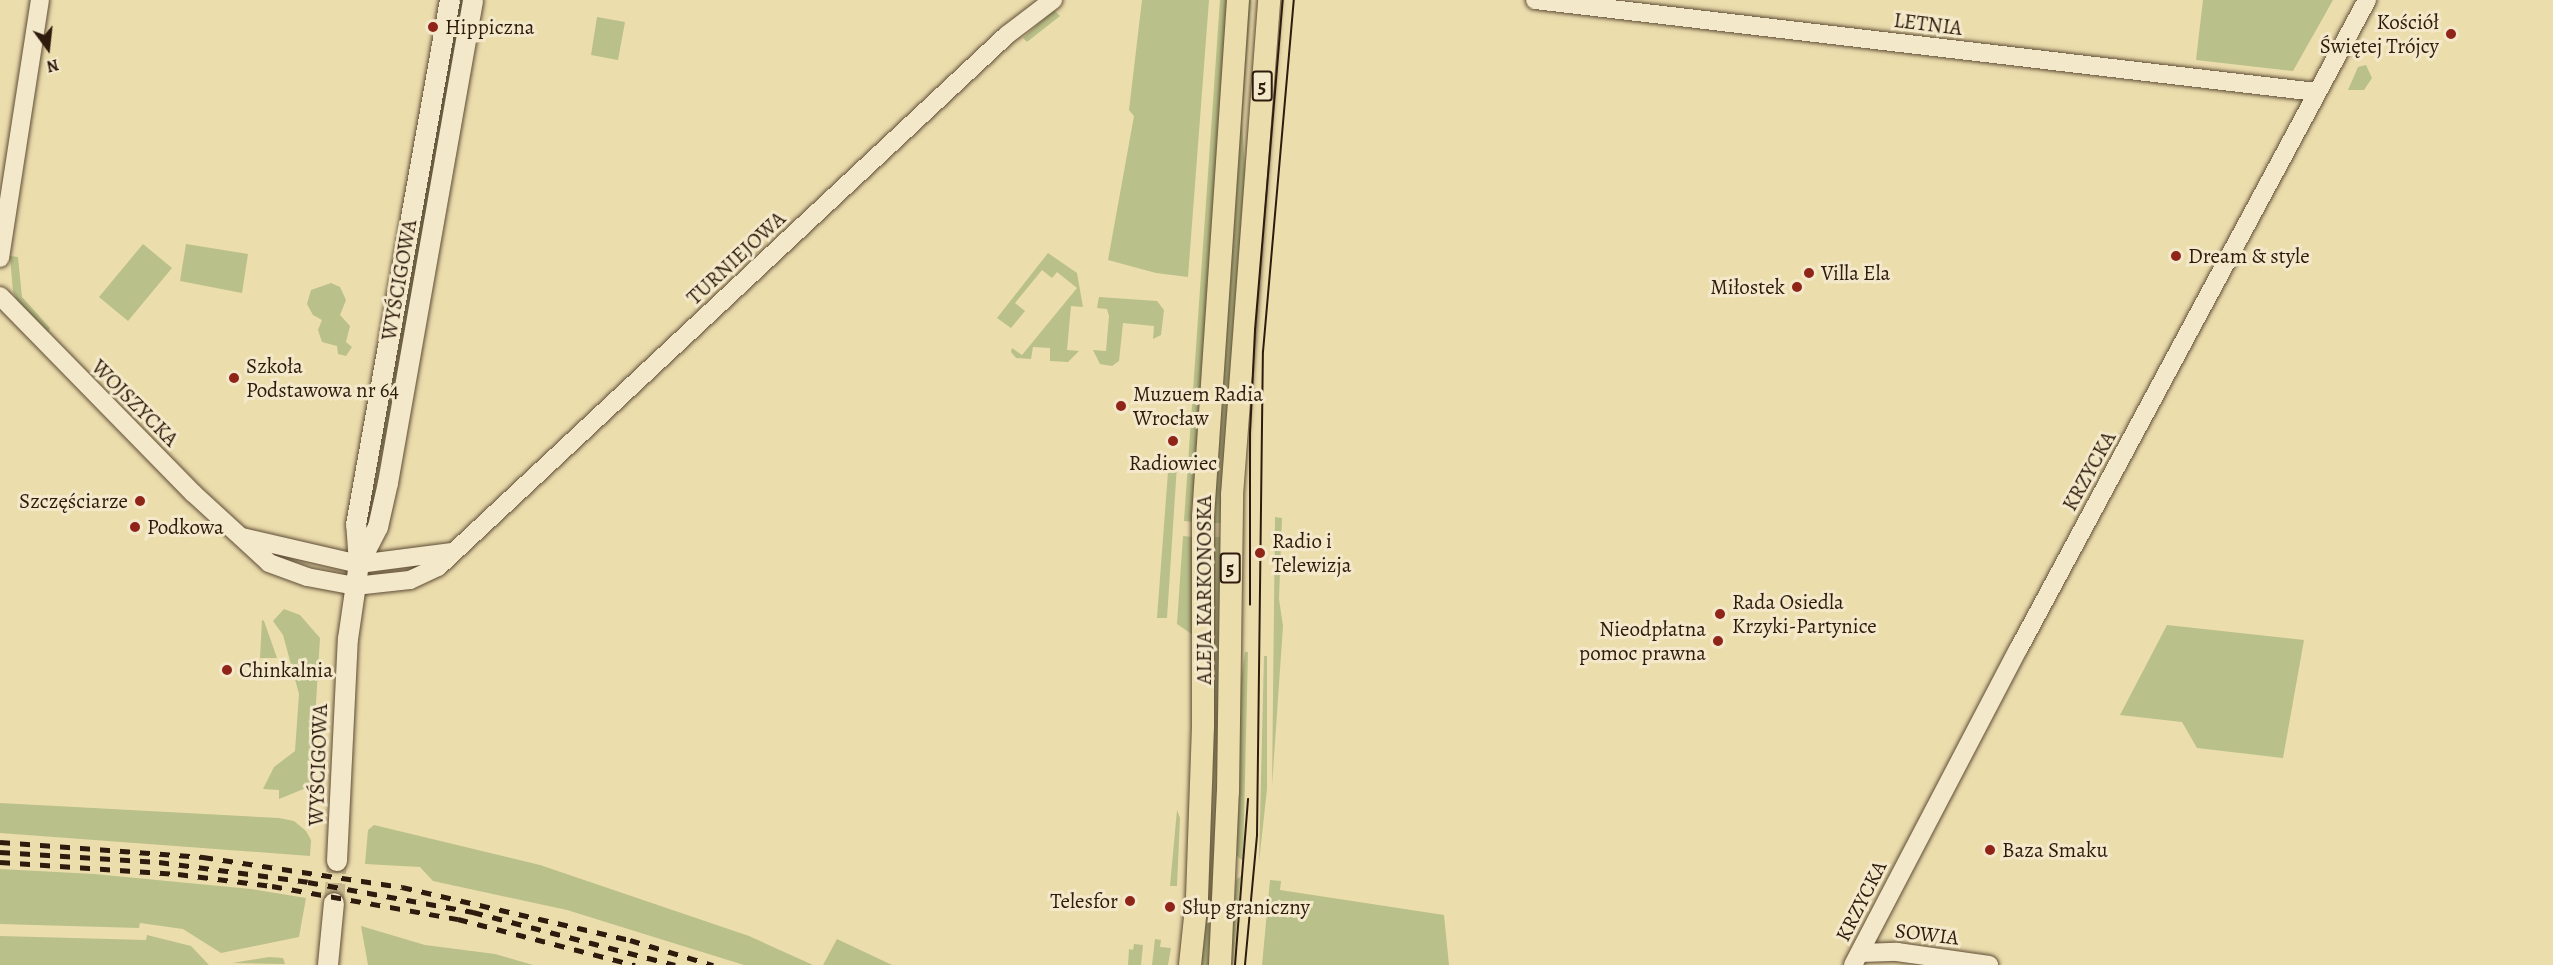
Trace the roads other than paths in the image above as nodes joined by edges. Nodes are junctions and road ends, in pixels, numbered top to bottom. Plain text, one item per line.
1 (40, 0) edge
2 (450, 0) edge
3 (473, 0) edge
4 (1053, 0) edge
5 (1238, 0) edge
6 (1269, 0) edge
7 (1535, 0) edge
8 (2367, 0) edge
9 (2316, 92) junction
10 (0, 258) edge
11 (0, 296) edge
12 (242, 537) junction
13 (452, 552) junction
14 (359, 564) junction
15 (355, 586) junction
16 (338, 861) tunnel mouth
17 (334, 903) tunnel mouth
18 (1856, 959) edge
19 (326, 960) edge
20 (1190, 965) edge
21 (1220, 965) edge
22 (1989, 965) edge

1 - 10 street
2 - 14 main road, WYŚCIGOWA
3 - 14 main road, WYŚCIGOWA
4 - 13 street, TURNIEJOWA
5 - 20 main road, ALEJA KARKONOSKA / 5
6 - 21 main road, ALEJA KARKONOSKA / 5
7 - 9 street, LETNIA
8 - 9 street, KRZYCKA
9 - 18 street, KRZYCKA
11 - 12 street, WOJSZYCKA
12 - 14 street, WOJSZYCKA
12 - 15 street, WOJSZYCKA
13 - 14 street
13 - 15 street, TURNIEJOWA
14 - 15 main road, WYŚCIGOWA
15 - 16 main road, WYŚCIGOWA
17 - 19 main road
18 - 22 street, SOWIA

